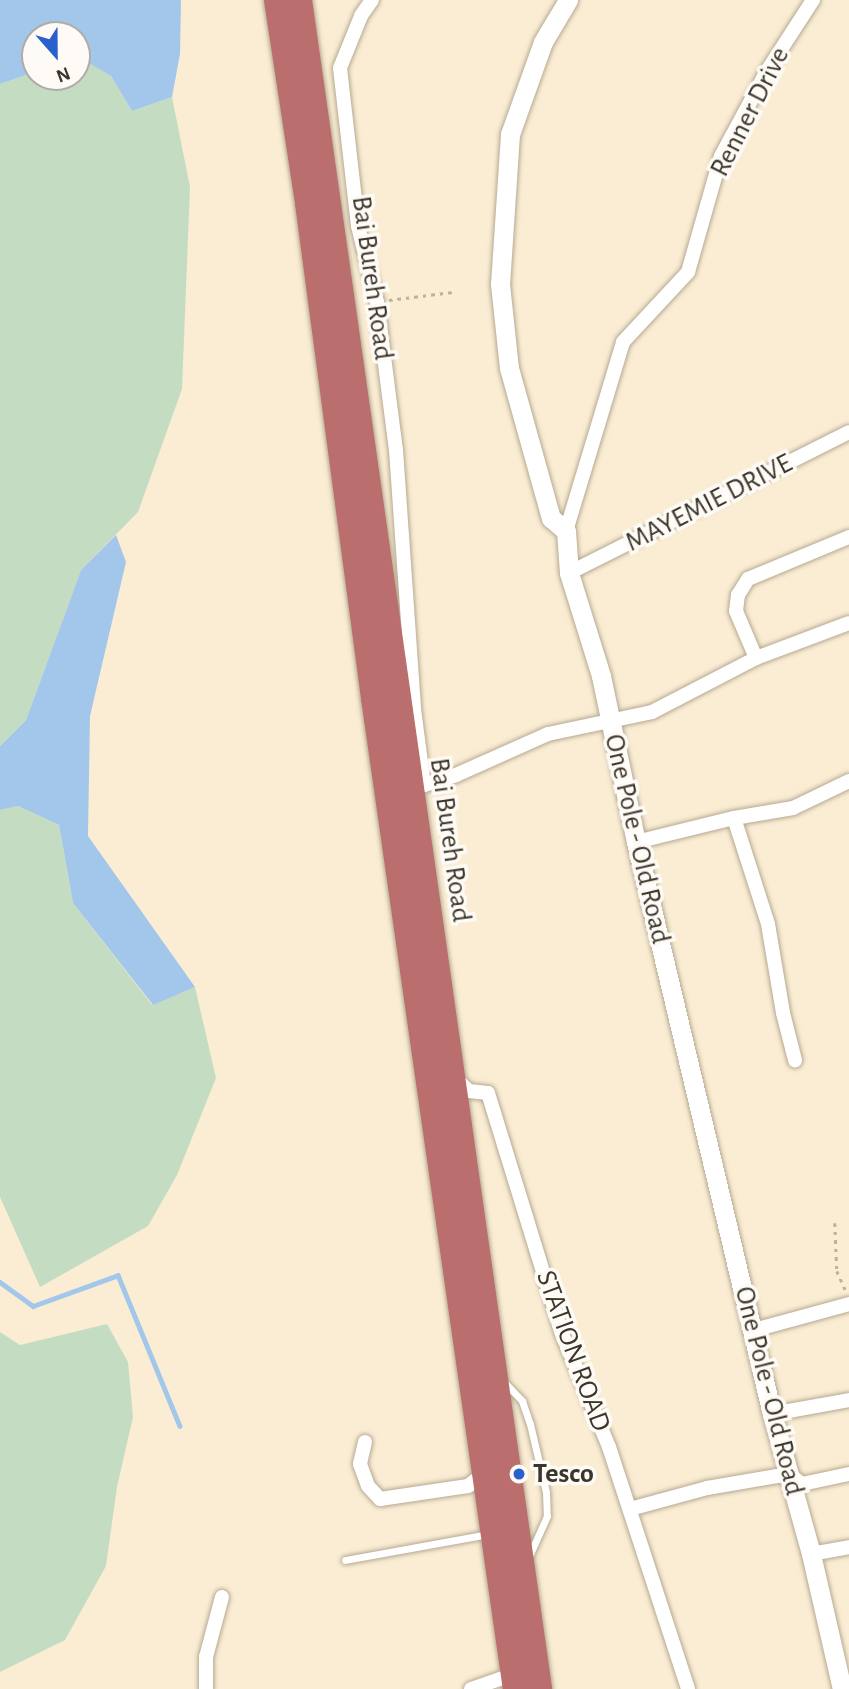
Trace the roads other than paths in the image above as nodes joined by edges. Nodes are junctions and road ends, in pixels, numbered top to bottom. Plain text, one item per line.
1 (277, 0) edge
2 (299, 0) edge
3 (372, 0) edge
4 (568, 0) edge
5 (813, 0) edge
6 (849, 432) edge
7 (566, 531) junction
8 (849, 537) edge
9 (569, 573) junction
10 (849, 624) edge
11 (757, 658) junction
12 (610, 722) junction
13 (849, 781) edge
14 (734, 818) junction
15 (636, 842) junction
16 (795, 1060) dead end
17 (452, 1075) junction
18 (849, 1304) edge
19 (754, 1331) junction
20 (849, 1400) edge
21 (772, 1414) junction
22 (365, 1442) dead end
23 (487, 1471) junction
24 (789, 1474) junction
25 (849, 1474) edge
26 (631, 1509) junction
27 (496, 1533) junction
28 (849, 1547) edge
29 (811, 1554) junction
30 (345, 1560) dead end
31 (222, 1597) dead end
32 (515, 1681) edge
33 (206, 1689) edge
34 (471, 1689) edge
35 (539, 1689) edge
36 (688, 1689) edge
37 (842, 1689) edge

1 - 23 highway, Bai Bureh Road
2 - 17 highway, Bai Bureh Road
3 - 12 street
4 - 7 street
5 - 7 street, Renner Drive
6 - 9 street, MAYEMIE DRIVE
7 - 9 street, One Pole - Old Road
8 - 11 street
9 - 12 street, One Pole - Old Road
10 - 11 street
11 - 12 street
12 - 15 street, One Pole - Old Road
13 - 14 street
14 - 15 street
14 - 16 street
15 - 19 street, One Pole - Old Road
17 - 26 street, STATION ROAD
17 - 35 highway, Bai Bureh Road
18 - 19 street
19 - 21 street, One Pole - Old Road
20 - 21 street
21 - 24 street, One Pole - Old Road
22 - 23 street
23 - 27 highway, Bai Bureh Road
24 - 25 street
24 - 26 street
24 - 29 street, One Pole - Old Road
26 - 36 street, STATION ROAD
27 - 30 lane
27 - 32 highway, Bai Bureh Road
28 - 29 street
29 - 37 street, One Pole - Old Road
31 - 33 street
32 - 34 street

